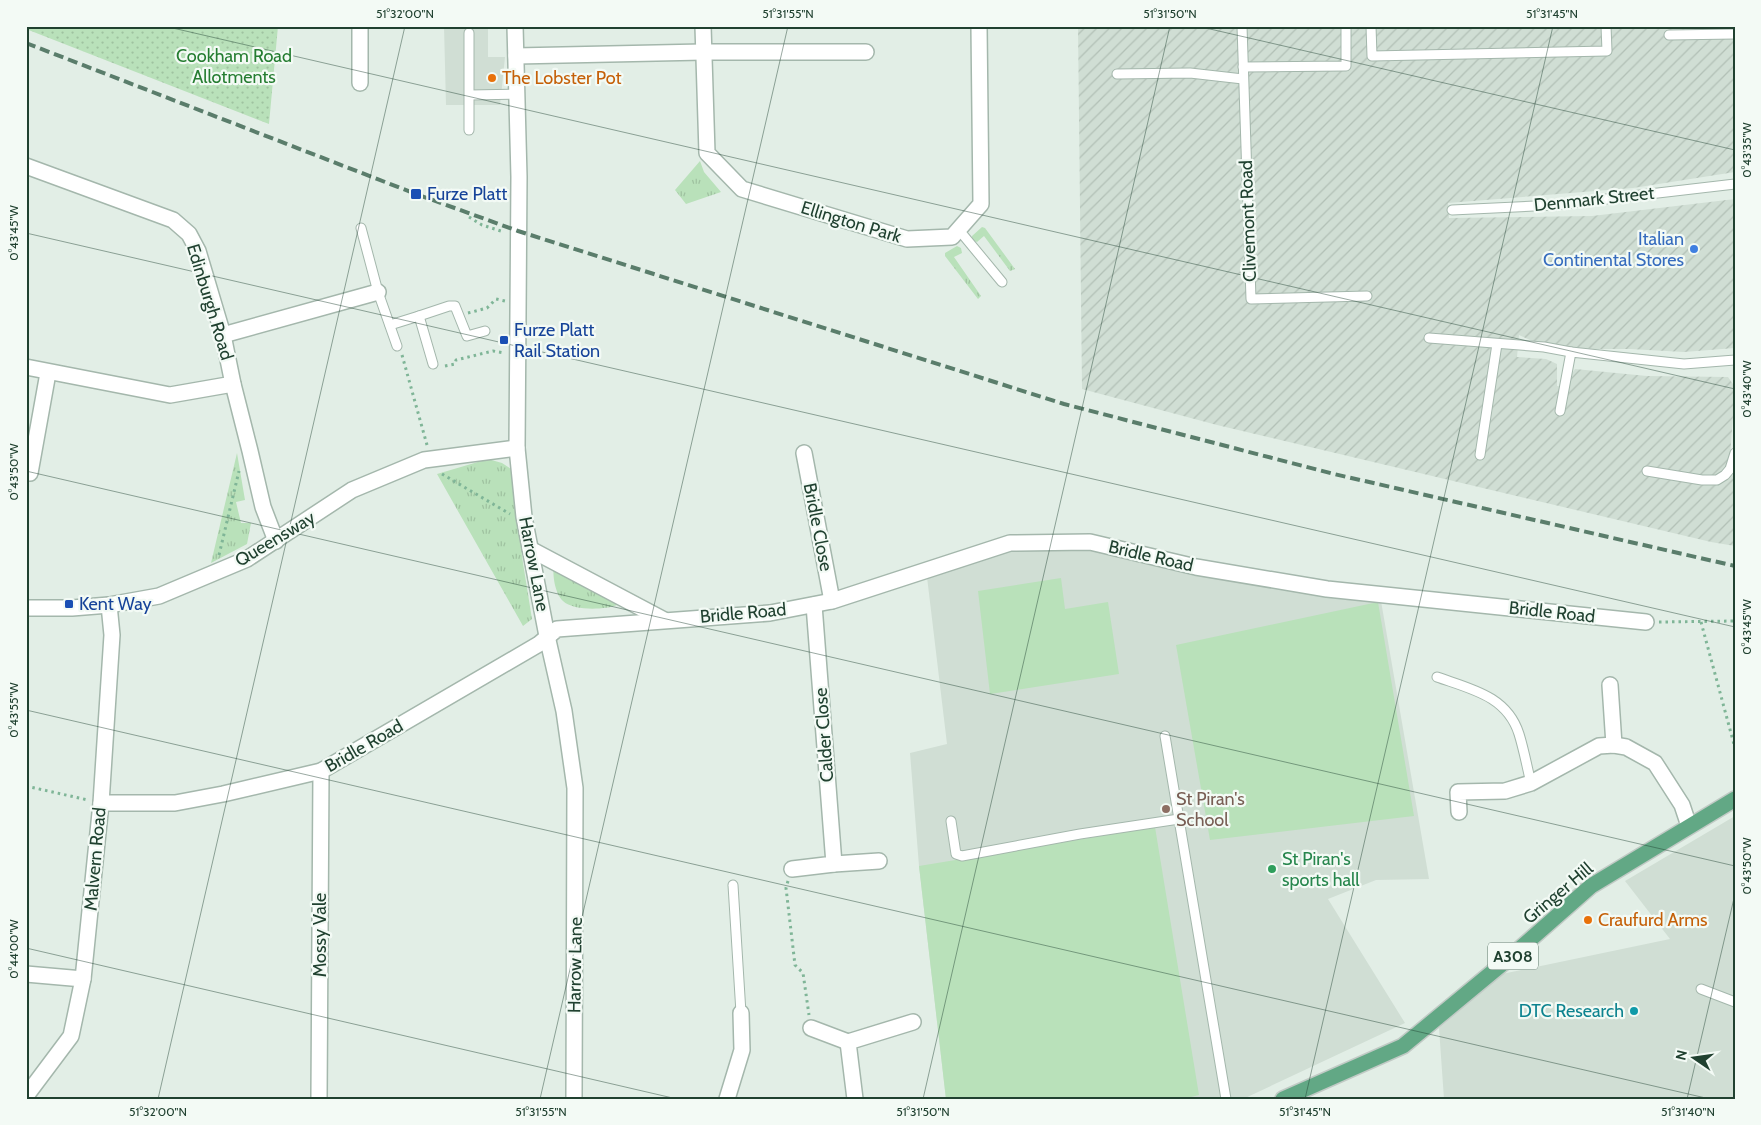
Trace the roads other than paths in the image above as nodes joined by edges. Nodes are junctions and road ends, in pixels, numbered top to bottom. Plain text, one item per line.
1 (360, 26) edge
2 (515, 26) edge
3 (703, 26) edge
4 (979, 26) edge
5 (1242, 26) edge
6 (1346, 26) edge
7 (1372, 26) edge
8 (1606, 26) edge
9 (469, 34) dead end
10 (1735, 34) edge
11 (1668, 35) dead end
12 (703, 52) junction
13 (866, 52) dead end
14 (516, 56) junction
15 (1243, 67) junction
16 (1118, 74) dead end
17 (1243, 79) junction
18 (360, 83) dead end
19 (518, 94) junction
20 (470, 95) junction
21 (469, 130) dead end
22 (26, 166) edge
23 (1735, 184) edge
24 (1452, 210) dead end
25 (361, 228) dead end
26 (959, 230) junction
27 (1002, 282) dead end
28 (378, 292) junction
29 (1367, 296) dead end
30 (419, 316) junction
31 (390, 325) junction
32 (485, 331) dead end
33 (223, 335) junction
34 (1429, 338) dead end
35 (1497, 344) junction
36 (397, 346) road end
37 (1571, 352) junction
38 (1735, 360) edge
39 (433, 364) road end
40 (26, 368) edge
41 (48, 373) junction
42 (233, 384) junction
43 (1560, 411) dead end
44 (517, 448) junction
45 (804, 453) dead end
46 (1735, 453) edge
47 (1480, 454) dead end
48 (1647, 471) dead end
49 (30, 473) dead end
50 (276, 541) junction
51 (530, 549) junction
52 (832, 601) junction
53 (109, 605) junction
54 (814, 606) junction
55 (26, 608) edge
56 (664, 620) junction
57 (1646, 622) road end
58 (547, 636) junction
59 (1437, 678) dead end
60 (1610, 686) dead end
61 (1165, 736) dead end
62 (1614, 745) junction
63 (321, 771) junction
64 (1531, 783) junction
65 (1735, 799) edge
66 (101, 803) junction
67 (1459, 812) dead end
68 (1179, 819) junction
69 (952, 821) dead end
70 (1689, 826) junction
71 (879, 861) dead end
72 (834, 864) junction
73 (792, 869) road end
74 (733, 886) dead end
75 (26, 974) edge
76 (83, 979) junction
77 (1701, 989) dead end
78 (1735, 1002) edge
79 (741, 1013) joint
80 (913, 1022) dead end
81 (811, 1028) road end
82 (848, 1042) junction
83 (26, 1096) edge
84 (319, 1099) edge
85 (574, 1099) edge
86 (727, 1099) edge
87 (855, 1099) edge
88 (1226, 1099) edge
89 (1283, 1099) edge

1 - 18 street
2 - 14 street, Harrow Lane
3 - 12 street, Ellington Park
4 - 26 street
5 - 15 lane, Clivemont Road
6 - 15 lane
7 - 8 lane
9 - 20 lane
10 - 11 lane
12 - 13 street
12 - 14 street
12 - 26 street, Ellington Park
14 - 19 street, Harrow Lane
15 - 17 lane, Clivemont Road
16 - 17 lane
17 - 29 lane, Clivemont Road
19 - 20 lane
19 - 44 street, Harrow Lane
20 - 21 lane
22 - 33 street, Edinburgh Road
23 - 24 lane, Denmark Street
25 - 28 lane
26 - 27 lane
28 - 31 lane
28 - 33 street
30 - 31 lane
30 - 32 lane
30 - 39 lane
31 - 36 lane
33 - 42 street, Edinburgh Road
34 - 35 lane
35 - 37 lane
35 - 47 lane
37 - 38 lane
37 - 43 lane
40 - 41 street
41 - 42 street
41 - 49 street
42 - 50 street, Edinburgh Road
44 - 50 street, Queensway
44 - 51 street, Harrow Lane
45 - 52 street, Bridle Close
46 - 48 lane
50 - 53 street, Queensway
51 - 56 street
51 - 58 street, Harrow Lane
52 - 54 street, Bridle Road
52 - 57 street, Bridle Road
53 - 55 street, Queensway
53 - 66 street, Malvern Road
54 - 56 street, Bridle Road
54 - 72 street, Calder Close
56 - 58 street, Bridle Road
58 - 63 street, Bridle Road
58 - 85 street, Harrow Lane
59 - 64 lane
60 - 62 street
61 - 68 lane
62 - 64 street
62 - 70 street
63 - 66 street, Bridle Road
63 - 84 street, Mossy Vale
64 - 67 street
65 - 70 main road, Gringer Hill / A308
66 - 76 street, Malvern Road
68 - 69 lane
68 - 88 lane
70 - 89 main road, Gringer Hill / A308
71 - 72 street
72 - 73 street
74 - 79 lane
75 - 76 street
76 - 83 street, Malvern Road
77 - 78 lane
79 - 86 street
80 - 82 street
81 - 82 street
82 - 87 street

